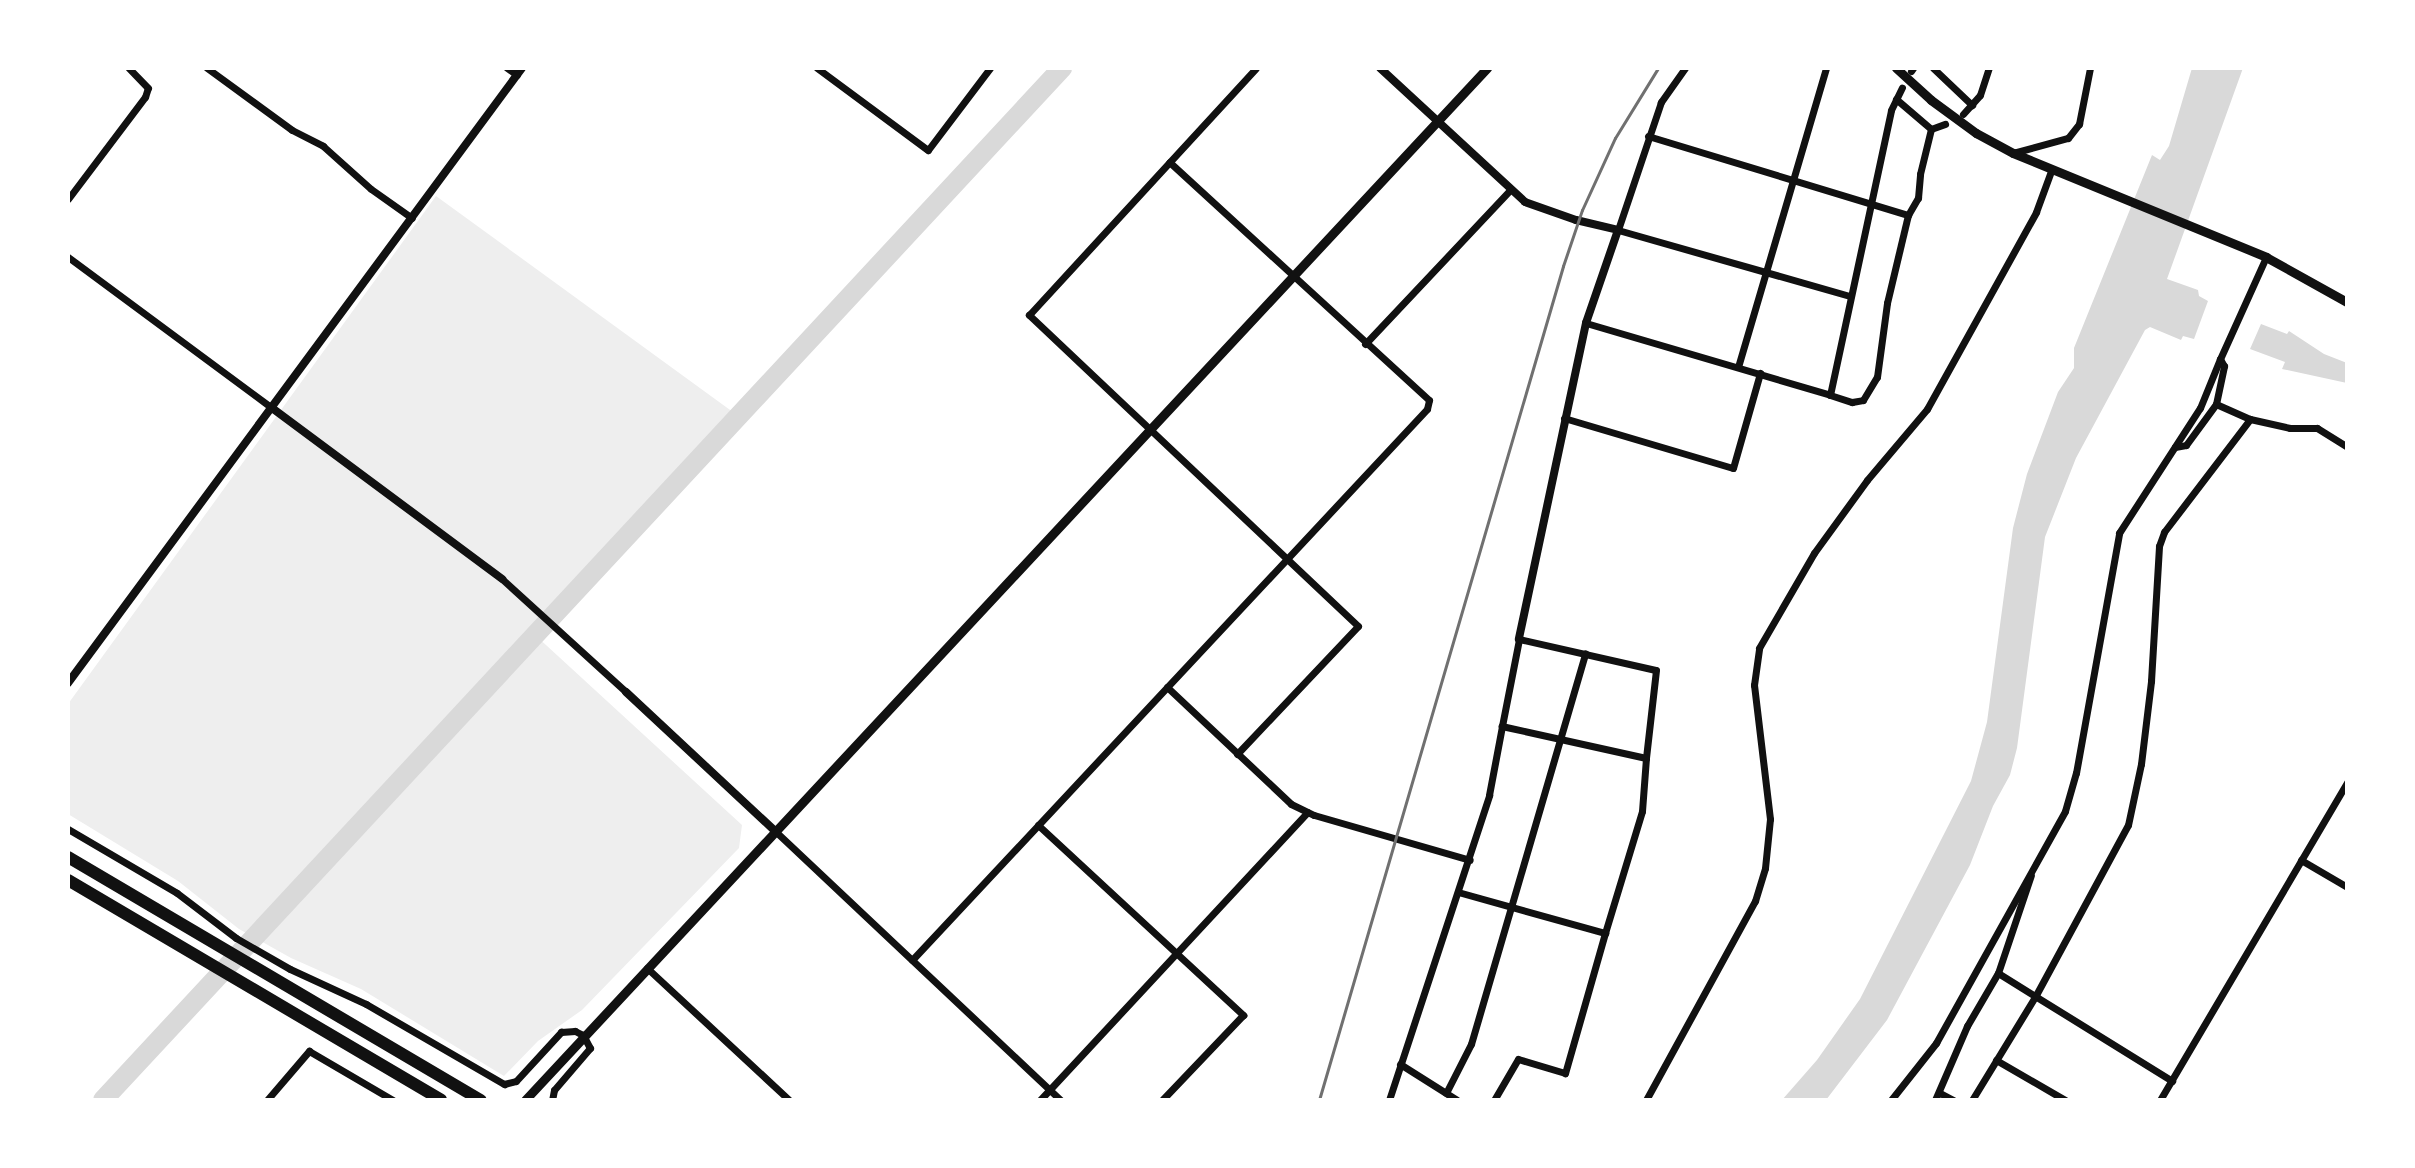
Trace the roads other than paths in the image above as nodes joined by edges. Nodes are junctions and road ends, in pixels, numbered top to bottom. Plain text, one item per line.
1 (129, 68) edge
2 (207, 68) edge
3 (507, 68) edge
4 (817, 68) edge
5 (990, 68) edge
6 (1256, 68) edge
7 (1380, 68) edge
8 (1487, 68) edge
9 (1685, 68) edge
10 (1826, 68) edge
11 (1896, 68) edge
12 (1933, 68) edge
13 (1989, 68) edge
14 (2090, 68) edge
15 (519, 72) edge
16 (1902, 87) dead end
17 (1896, 99) junction
18 (1972, 105) junction
19 (1963, 114) dead end
20 (1438, 122) junction
21 (1945, 124) dead end
22 (1931, 129) junction
23 (1648, 136) junction
24 (2013, 153) junction
25 (1169, 162) junction
26 (2051, 171) junction
27 (1794, 180) junction
28 (1510, 190) junction
29 (68, 199) edge
30 (1871, 202) junction
31 (1908, 215) junction
32 (412, 218) junction
33 (1618, 230) junction
34 (68, 257) edge
35 (2266, 257) junction
36 (1767, 273) junction
37 (1293, 278) junction
38 (1849, 296) junction
39 (2347, 302) edge
40 (1586, 323) junction
41 (1365, 344) junction
42 (2220, 359) junction
43 (1738, 367) junction
44 (1760, 373) junction
45 (1830, 395) junction
46 (2216, 404) junction
47 (272, 408) junction
48 (1564, 418) junction
49 (2250, 419) junction
50 (1149, 430) junction
51 (2175, 447) junction
52 (2347, 447) edge
53 (1287, 558) junction
54 (502, 579) joint
55 (1519, 639) junction
56 (1585, 653) junction
57 (68, 683) edge
58 (1167, 687) junction
59 (626, 692) joint
60 (1502, 726) junction
61 (1559, 739) junction
62 (1237, 754) junction
63 (1646, 758) junction
64 (2347, 782) edge
65 (1308, 812) junction
66 (1038, 825) junction
67 (68, 829) edge
68 (774, 830) junction
69 (68, 857) edge
70 (1470, 860) junction
71 (2301, 860) junction
72 (2031, 869) junction
73 (68, 880) edge
74 (2347, 887) edge
75 (1458, 892) junction
76 (1510, 907) junction
77 (1605, 933) junction
78 (1178, 955) junction
79 (912, 960) junction
80 (647, 968) junction
81 (1998, 973) junction
82 (2036, 995) junction
83 (583, 1035) junction
84 (1996, 1060) junction
85 (1400, 1064) junction
86 (2172, 1081) junction
87 (1050, 1089) junction
88 (1446, 1093) junction
89 (1938, 1096) edge
90 (267, 1100) edge
91 (393, 1100) edge
92 (441, 1100) edge
93 (481, 1100) edge
94 (525, 1100) edge
95 (552, 1100) edge
96 (789, 1100) edge
97 (1040, 1100) edge
98 (1061, 1100) edge
99 (1162, 1100) edge
100 (1389, 1100) edge
101 (1457, 1100) edge
102 (1494, 1100) edge
103 (1646, 1100) edge
104 (1891, 1100) edge
105 (1953, 1100) edge
106 (1972, 1100) edge
107 (2065, 1100) edge
108 (2160, 1100) edge

1 - 29 street
2 - 32 street
3 - 15 street
4 - 5 street
6 - 25 street
7 - 20 street
8 - 20 main road
9 - 23 street
10 - 27 street
11 - 24 main road
12 - 18 street
13 - 18 street
14 - 24 street
15 - 32 street
16 - 17 street
17 - 22 street
17 - 30 street
18 - 19 street
20 - 28 street
20 - 37 main road
21 - 22 street
22 - 31 street
23 - 27 street
23 - 33 street
24 - 26 main road
25 - 37 street
25 - 50 street
26 - 35 main road
26 - 103 street
27 - 30 street
27 - 36 street
28 - 33 street
28 - 41 street
30 - 31 street
30 - 38 street
31 - 45 street
32 - 47 street
33 - 36 street
33 - 40 street
34 - 47 street
35 - 39 main road
35 - 42 street
36 - 38 street
36 - 43 street
37 - 41 street
37 - 50 main road
38 - 45 street
40 - 43 street
40 - 48 street
41 - 53 street
42 - 46 street
42 - 51 street
43 - 44 street
44 - 45 street
44 - 48 street
46 - 49 street
46 - 51 street
47 - 54 street
47 - 57 street
48 - 55 street
49 - 52 street
49 - 82 street
50 - 53 street
50 - 68 main road
51 - 72 street
53 - 58 street
53 - 62 street
54 - 59 street
55 - 56 street
55 - 60 street
56 - 61 street
56 - 63 street
58 - 62 street
58 - 66 street
59 - 68 street
60 - 61 street
60 - 70 street
61 - 63 street
61 - 76 street
62 - 65 street
63 - 77 street
64 - 71 street
65 - 70 street
65 - 78 street
66 - 78 street
66 - 79 street
67 - 83 street
68 - 79 street
68 - 80 main road
69 - 93 highway
70 - 75 street
71 - 74 street
71 - 86 street
72 - 81 street
72 - 104 street
73 - 92 highway
75 - 76 street
75 - 85 street
76 - 77 street
76 - 88 street
77 - 102 street
78 - 87 street
78 - 99 street
79 - 87 street
80 - 83 main road
80 - 96 street
81 - 82 street
81 - 89 street
82 - 84 street
82 - 86 street
83 - 94 main road
83 - 95 street
84 - 106 street
84 - 107 street
85 - 88 street
85 - 100 street
86 - 108 street
87 - 97 street
87 - 98 street
88 - 101 street
89 - 105 street
90 - 91 street

